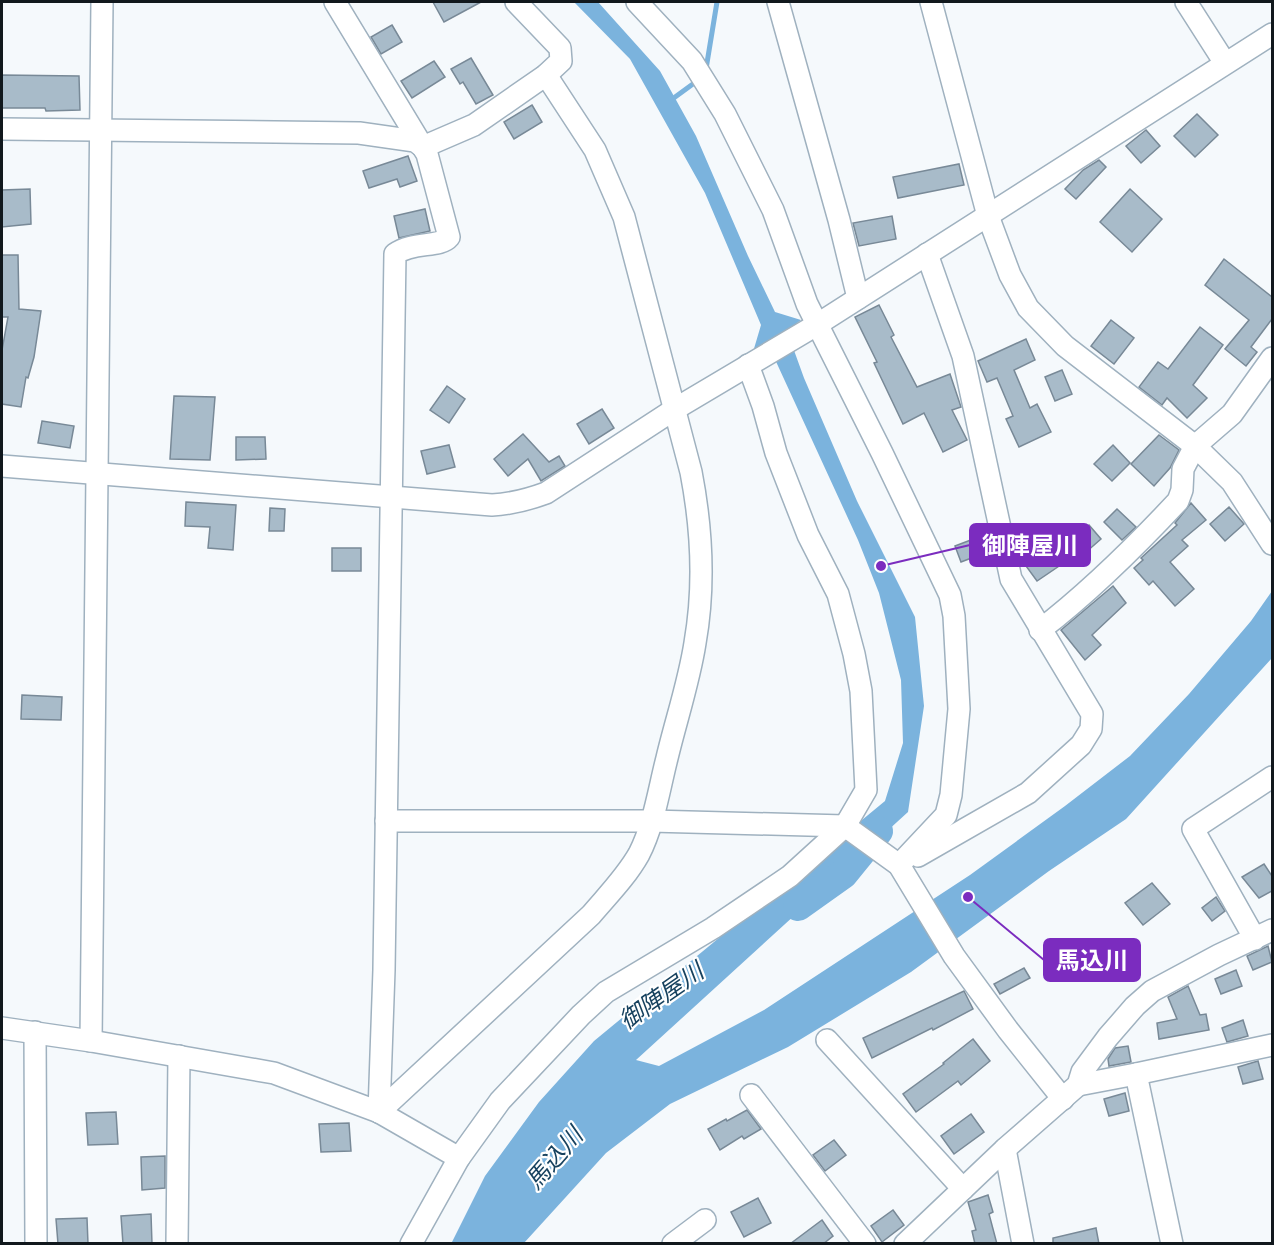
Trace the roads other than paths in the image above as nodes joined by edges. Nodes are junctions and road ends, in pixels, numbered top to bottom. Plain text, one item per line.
1 (102, 2) edge
2 (335, 2) edge
3 (516, 2) edge
4 (638, 2) edge
5 (778, 2) edge
6 (931, 2) edge
7 (1186, 2) edge
8 (1272, 34) edge
9 (1225, 63) junction
10 (546, 75) junction
11 (2, 129) edge
12 (100, 129) junction
13 (423, 147) junction
14 (988, 216) junction
15 (927, 254) junction
16 (858, 298) junction
17 (814, 326) junction
18 (1272, 358) edge
19 (752, 363) junction
20 (675, 409) junction
21 (1195, 446) junction
22 (2, 466) edge
23 (96, 473) junction
24 (391, 496) junction
25 (1271, 541) edge
26 (1040, 630) junction
27 (1272, 777) edge
28 (651, 821) junction
29 (386, 822) junction
30 (845, 826) junction
31 (902, 871) junction
32 (1264, 934) edge
33 (2, 1028) edge
34 (35, 1032) junction
35 (827, 1040) dead end
36 (91, 1041) junction
37 (1272, 1045) edge
38 (179, 1056) junction
39 (1136, 1074) junction
40 (1070, 1092) junction
41 (751, 1095) dead end
42 (379, 1112) junction
43 (1005, 1149) junction
44 (459, 1158) junction
45 (963, 1189) junction
46 (705, 1220) dead end
47 (36, 1244) edge
48 (177, 1244) edge
49 (411, 1244) edge
50 (673, 1244) edge
51 (865, 1244) edge
52 (905, 1244) edge
53 (1023, 1244) edge
54 (1172, 1244) edge

1 - 12 street
2 - 13 street
3 - 10 street
4 - 17 street
5 - 16 street
6 - 14 street
7 - 9 street
8 - 9 street
9 - 14 street
10 - 13 street
10 - 20 street
11 - 12 street
12 - 13 street
12 - 23 street
13 - 24 street
14 - 15 street
14 - 21 street
15 - 16 street
15 - 26 street
16 - 17 street
17 - 19 street
17 - 31 street
18 - 21 street
19 - 20 street
19 - 30 street
20 - 24 street
20 - 28 street
21 - 25 street
21 - 26 street
22 - 23 street
23 - 24 street
23 - 36 street
24 - 29 street
26 - 31 street
27 - 32 street
28 - 29 street
28 - 30 street
28 - 42 street
29 - 42 street
30 - 31 street
30 - 44 street
31 - 40 street
32 - 40 street
33 - 34 street
34 - 36 street
34 - 47 street
35 - 45 street
36 - 38 street
37 - 39 street
38 - 42 street
38 - 48 street
39 - 40 street
39 - 54 street
40 - 43 street
41 - 51 street
42 - 44 street
43 - 45 street
43 - 53 street
44 - 49 street
45 - 52 street
46 - 50 street

